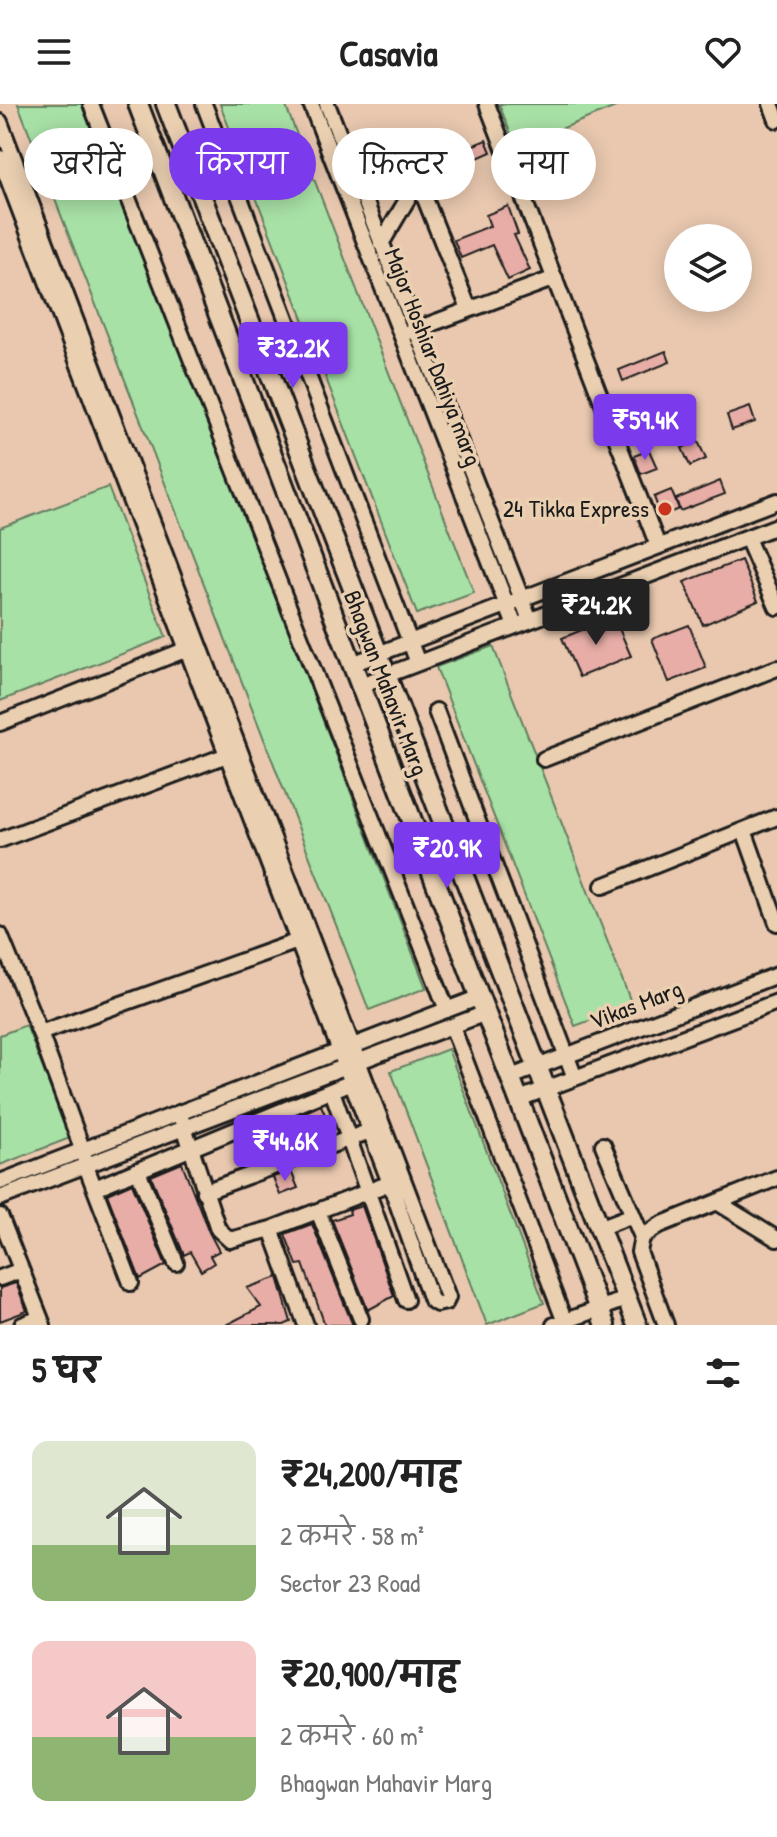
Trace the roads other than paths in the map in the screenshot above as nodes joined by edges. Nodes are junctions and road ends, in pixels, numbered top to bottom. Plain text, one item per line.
1 (91, 104) edge
2 (138, 104) edge
3 (166, 104) edge
4 (204, 104) edge
5 (311, 104) edge
6 (327, 104) edge
7 (487, 104) edge
8 (771, 104) edge
9 (777, 120) edge
10 (0, 122) edge
11 (0, 158) edge
12 (381, 244) junction
13 (555, 278) junction
14 (469, 309) junction
15 (408, 332) junction
16 (777, 501) edge
17 (777, 526) edge
18 (747, 538) junction
19 (658, 546) junction
20 (522, 599) junction
21 (507, 605) junction
22 (777, 607) edge
23 (530, 620) junction
24 (515, 626) junction
25 (410, 642) junction
26 (193, 647) junction
27 (378, 654) junction
28 (418, 663) junction
29 (352, 664) junction
30 (777, 668) edge
31 (387, 675) junction
32 (361, 685) junction
33 (436, 711) dead end
34 (0, 723) edge
35 (227, 755) junction
36 (544, 759) dead end
37 (777, 817) edge
38 (744, 830) junction
39 (0, 840) edge
40 (603, 886) dead end
41 (777, 923) edge
42 (0, 935) edge
43 (298, 941) junction
44 (777, 975) edge
45 (777, 1002) edge
46 (483, 1005) junction
47 (447, 1010) junction
48 (452, 1026) junction
49 (40, 1033) junction
50 (565, 1056) junction
51 (349, 1057) junction
52 (537, 1067) junction
53 (511, 1077) junction
54 (575, 1078) junction
55 (352, 1082) junction
56 (546, 1089) junction
57 (332, 1091) junction
58 (519, 1099) junction
59 (182, 1121) junction
60 (370, 1131) junction
61 (350, 1139) junction
62 (603, 1145) dead end
63 (83, 1151) junction
64 (191, 1151) junction
65 (86, 1166) junction
66 (138, 1171) junction
67 (777, 1178) edge
68 (0, 1182) edge
69 (390, 1183) junction
70 (95, 1188) junction
71 (204, 1192) junction
72 (368, 1192) junction
73 (0, 1198) edge
74 (717, 1202) junction
75 (318, 1211) junction
76 (633, 1215) junction
77 (1, 1223) edge
78 (599, 1228) junction
79 (271, 1229) junction
80 (642, 1237) junction
81 (777, 1239) edge
82 (176, 1263) dead end
83 (21, 1270) junction
84 (0, 1278) edge
85 (131, 1283) dead end
86 (626, 1299) junction
87 (406, 1300) dead end
88 (602, 1317) edge
89 (361, 1319) dead end
90 (42, 1322) edge
91 (562, 1324) edge
92 (22, 1325) edge
93 (306, 1325) edge
94 (637, 1325) edge
95 (666, 1325) edge

1 - 47 street
2 - 29 main road, Bhagwan Mahavir Marg
3 - 27 main road, Bhagwan Mahavir Marg
4 - 25 street
5 - 15 street, Major Hoshiar Dahiya marg
6 - 12 street, Major Hoshiar Dahiya marg
7 - 13 street
8 - 9 street
10 - 26 street
11 - 26 street
12 - 14 street
12 - 15 street, Major Hoshiar Dahiya marg
13 - 14 street
13 - 19 street
14 - 15 street
15 - 20 street, Major Hoshiar Dahiya marg
15 - 21 street, Major Hoshiar Dahiya marg
16 - 19 street
17 - 18 street
18 - 22 street
18 - 23 street
19 - 20 street
20 - 21 street
20 - 23 street, Major Hoshiar Dahiya marg
21 - 24 street, Major Hoshiar Dahiya marg
21 - 25 street
23 - 24 street
24 - 28 street
25 - 27 street
25 - 28 street
26 - 34 street
26 - 35 street
26 - 51 street
27 - 29 street
27 - 31 main road, Bhagwan Mahavir Marg
28 - 31 street
29 - 32 main road, Bhagwan Mahavir Marg
30 - 36 street
31 - 32 street
31 - 52 main road, Bhagwan Mahavir Marg
32 - 46 main road, Bhagwan Mahavir Marg
33 - 50 street
35 - 39 street
35 - 43 street
37 - 38 street
38 - 40 street
38 - 41 street
42 - 49 street
43 - 49 street
43 - 51 street
44 - 50 street, Vikas Marg
45 - 54 street, Vikas Marg
46 - 47 street
46 - 48 street
46 - 53 main road, Bhagwan Mahavir Marg
47 - 51 street
48 - 51 street
48 - 91 street
49 - 63 street
50 - 52 street, Vikas Marg
50 - 54 street
51 - 55 street
51 - 59 street
51 - 69 street
52 - 53 street, Vikas Marg
52 - 56 main road, Bhagwan Mahavir Marg
53 - 58 main road, Bhagwan Mahavir Marg
54 - 56 street, Vikas Marg
55 - 57 street
55 - 60 street
56 - 58 street, Vikas Marg
56 - 78 main road
57 - 61 street
57 - 64 street
58 - 88 main road, Bhagwan Mahavir Marg
59 - 63 street
59 - 64 street
59 - 65 street
60 - 61 street
60 - 69 street
61 - 71 street
61 - 72 street
62 - 76 street
63 - 65 street
63 - 68 street
64 - 66 street
64 - 71 street
65 - 70 street
65 - 73 street
66 - 70 street
66 - 82 street
67 - 74 street
69 - 72 street
70 - 85 street
71 - 79 street
72 - 75 street
72 - 87 street
74 - 80 street
74 - 81 street
75 - 79 street
75 - 89 street
76 - 78 street
76 - 80 street
77 - 83 street
78 - 86 main road
79 - 93 street
80 - 95 street
83 - 84 street
83 - 90 street
86 - 88 street
86 - 94 main road
88 - 91 street
90 - 92 street

